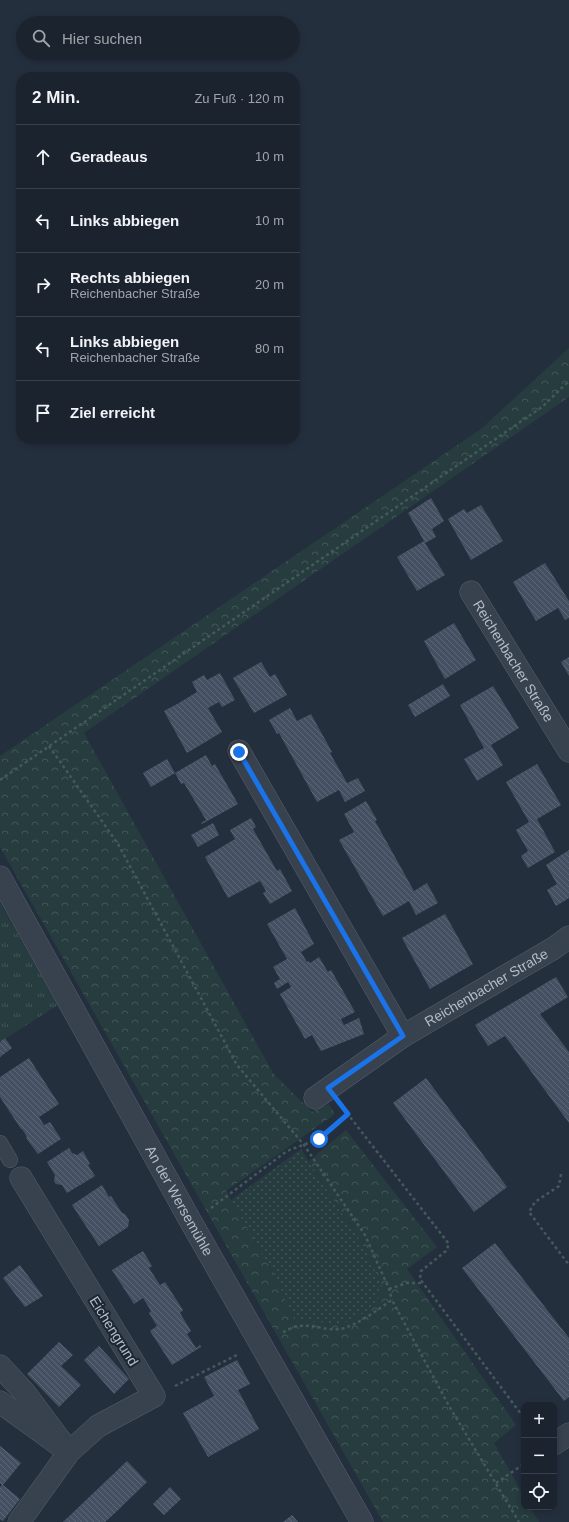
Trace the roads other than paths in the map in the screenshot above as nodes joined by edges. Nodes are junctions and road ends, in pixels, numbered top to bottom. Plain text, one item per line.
1 (471, 592) dead end
2 (569, 751) edge
3 (239, 752) dead end
4 (0, 877) edge
5 (569, 937) edge
6 (403, 1036) junction
7 (322, 1093) road end
8 (0, 1143) edge
9 (15, 1169) joint
10 (0, 1366) edge
11 (0, 1402) edge
12 (569, 1434) edge
13 (557, 1442) edge
14 (69, 1452) junction
15 (19, 1522) edge
16 (362, 1522) edge

1 - 2 street, Reichenbacher Straße
3 - 6 street
4 - 16 street, An der Wersemühle
5 - 6 street, Reichenbacher Straße
6 - 7 street, Reichenbacher Straße
8 - 9 lane, Eichengrund
9 - 14 street, Eichengrund
10 - 14 street
11 - 14 street
12 - 13 street
14 - 15 street

